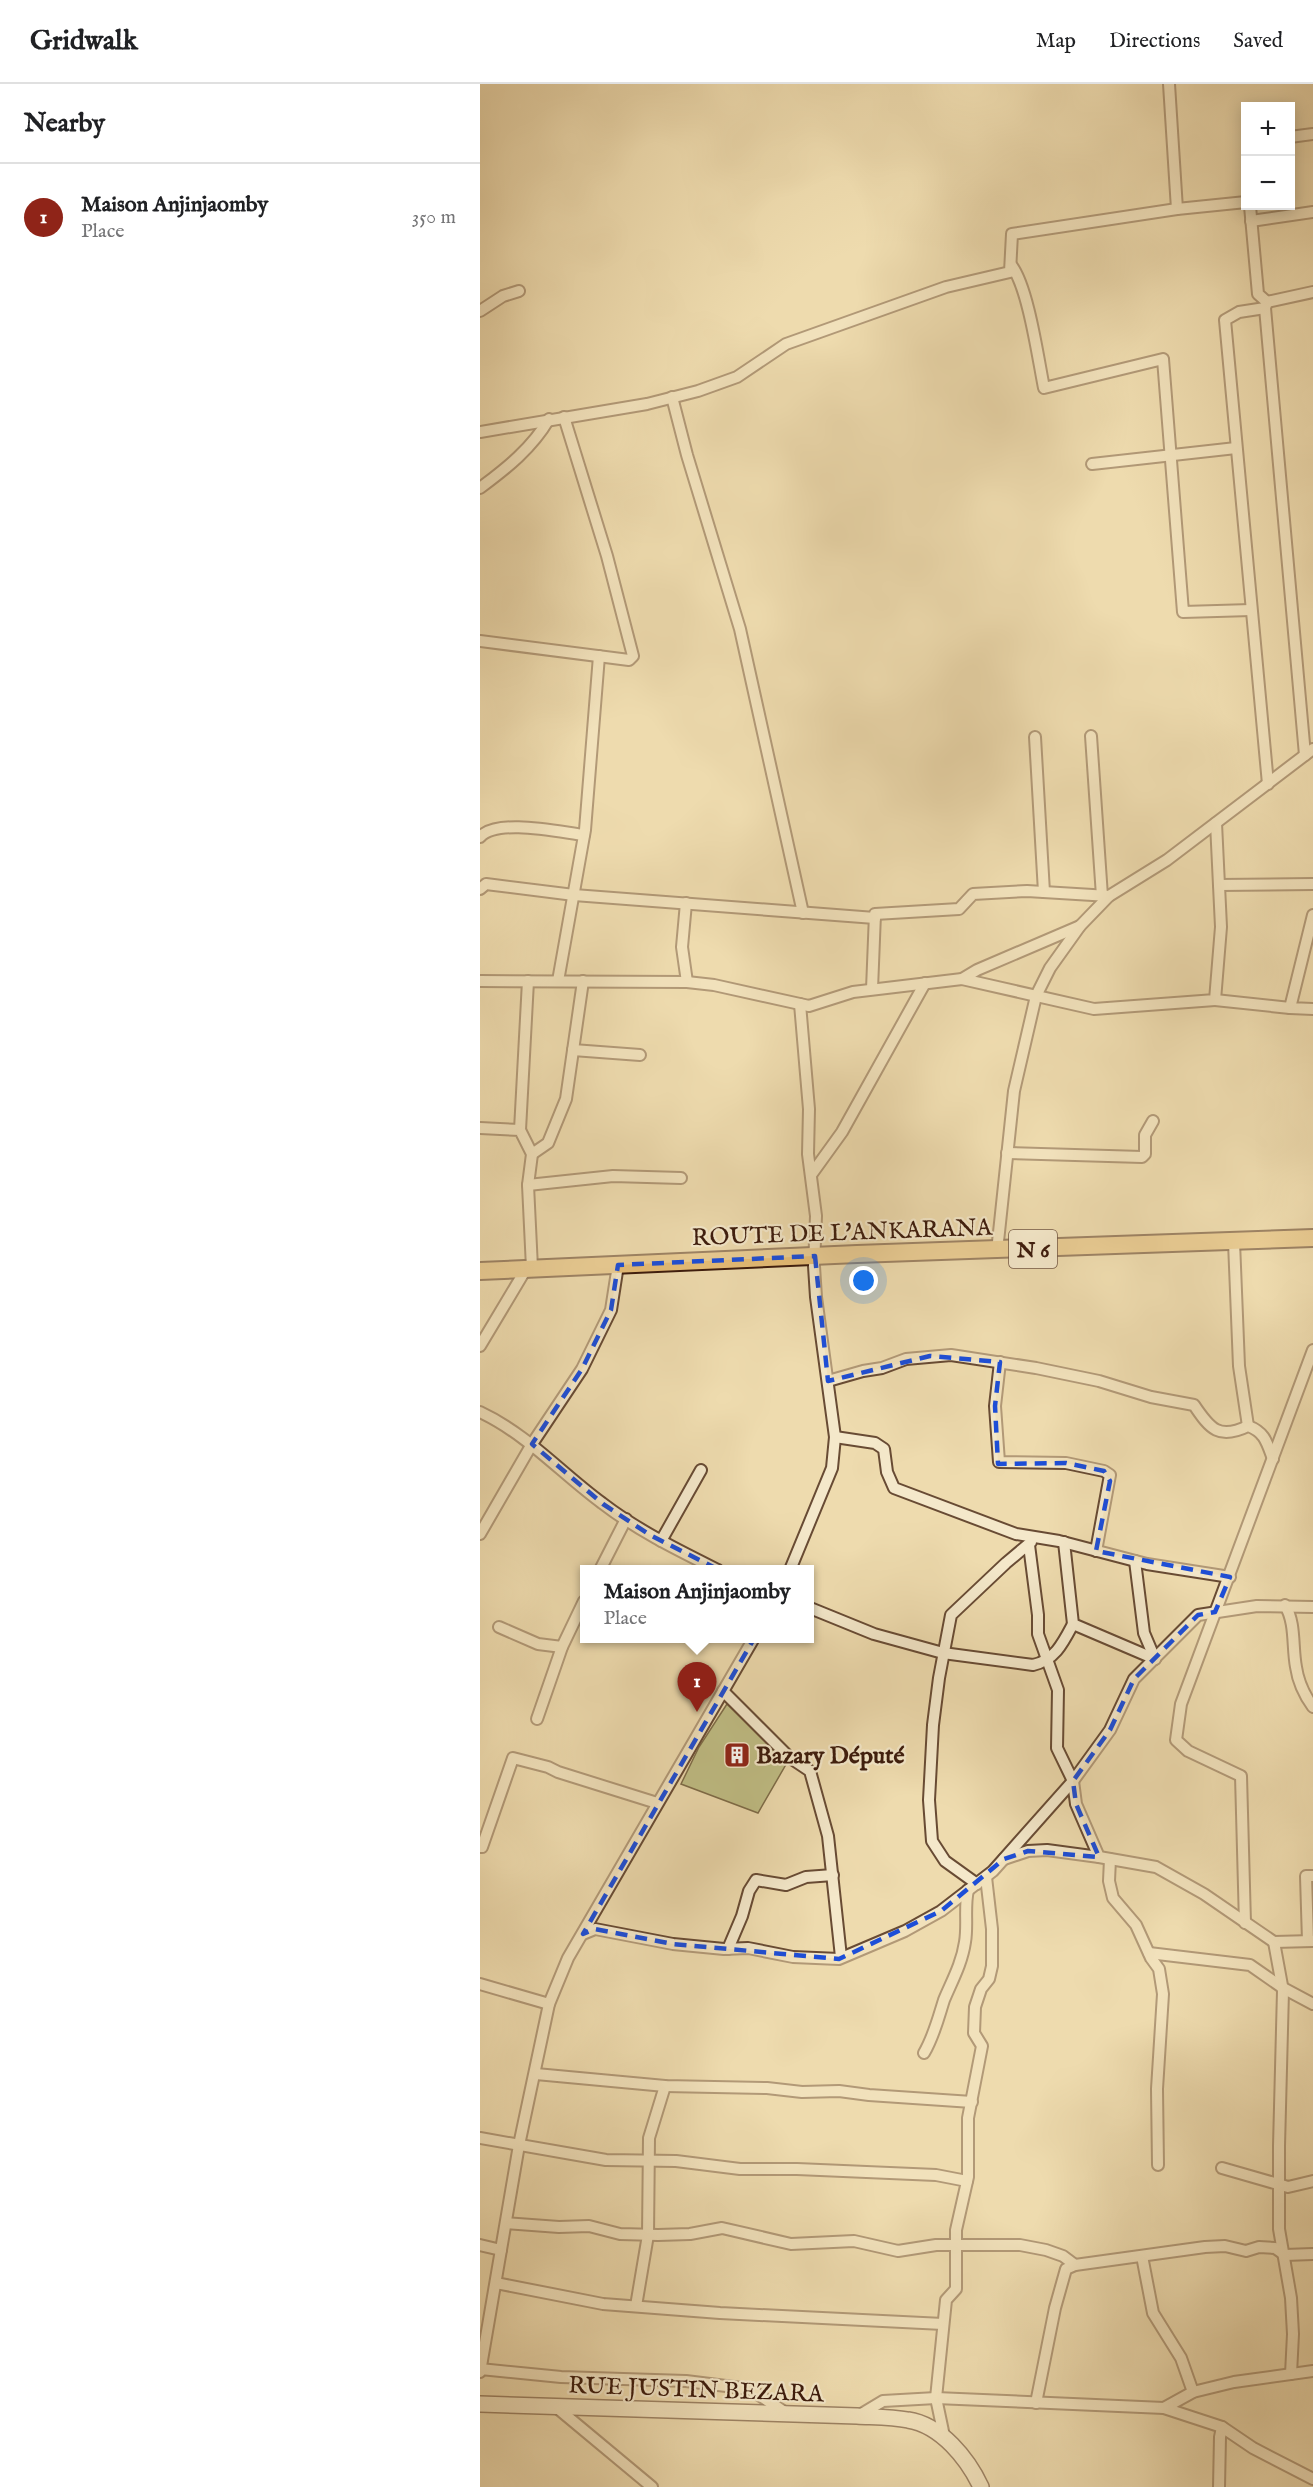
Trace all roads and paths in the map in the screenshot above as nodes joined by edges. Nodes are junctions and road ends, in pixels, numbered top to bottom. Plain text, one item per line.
1 (1168, 84) edge
2 (1313, 134) edge
3 (1295, 136) edge
4 (1241, 202) edge
5 (1177, 209) junction
6 (1250, 210) edge
7 (1313, 212) edge
8 (1251, 221) junction
9 (1011, 265) junction
10 (519, 291) dead end
11 (1313, 292) edge
12 (1266, 305) junction
13 (480, 311) edge
14 (672, 397) junction
15 (564, 417) junction
16 (549, 419) junction
17 (480, 432) edge
18 (1236, 448) junction
19 (1172, 455) junction
20 (1092, 464) dead end
21 (480, 488) edge
22 (1251, 610) junction
23 (480, 641) edge
24 (598, 656) junction
25 (1035, 736) dead end
26 (1091, 736) dead end
27 (1309, 752) edge
28 (1268, 784) junction
29 (1216, 823) junction
30 (584, 835) junction
31 (480, 837) edge
32 (1313, 884) edge
33 (1219, 885) junction
34 (480, 890) edge
35 (1044, 892) junction
36 (574, 895) junction
37 (1106, 896) junction
38 (686, 903) junction
39 (803, 913) junction
40 (1313, 915) edge
41 (875, 918) junction
42 (1080, 926) junction
43 (962, 979) junction
44 (480, 981) edge
45 (528, 981) junction
46 (558, 981) junction
47 (583, 981) junction
48 (687, 982) junction
49 (925, 983) junction
50 (872, 989) junction
51 (1036, 996) junction
52 (1215, 1000) junction
53 (800, 1004) junction
54 (1290, 1008) junction
55 (1313, 1009) edge
56 (573, 1050) junction
57 (640, 1055) dead end
58 (1153, 1121) dead end
59 (480, 1128) edge
60 (520, 1130) junction
61 (1007, 1153) junction
62 (532, 1154) junction
63 (811, 1175) junction
64 (681, 1178) dead end
65 (528, 1185) junction
66 (1313, 1238) edge
67 (1234, 1242) junction
68 (997, 1251) junction
69 (815, 1256) junction
70 (618, 1265) junction
71 (529, 1268) junction
72 (480, 1270) edge
73 (480, 1346) edge
74 (1313, 1350) edge
75 (1000, 1362) junction
76 (828, 1382) junction
77 (480, 1412) edge
78 (1248, 1426) junction
79 (834, 1437) junction
80 (532, 1444) junction
81 (1273, 1459) junction
82 (701, 1470) dead end
83 (626, 1519) junction
84 (480, 1534) edge
85 (1038, 1537) junction
86 (661, 1541) junction
87 (1064, 1542) junction
88 (1029, 1545) junction
89 (1096, 1551) junction
90 (1135, 1561) junction
91 (602, 1565) edge
92 (710, 1565) edge
93 (792, 1565) edge
94 (1230, 1577) junction
95 (1285, 1605) junction
96 (1313, 1607) edge
97 (814, 1610) edge
98 (580, 1611) edge
99 (1215, 1612) junction
100 (1073, 1624) junction
101 (499, 1627) dead end
102 (751, 1643) edge
103 (562, 1647) junction
104 (943, 1653) junction
105 (1155, 1659) junction
106 (1048, 1660) junction
107 (723, 1691) junction
108 (1313, 1707) edge
109 (537, 1719) dead end
110 (1073, 1781) junction
111 (657, 1803) junction
112 (481, 1849) edge
113 (1105, 1858) junction
114 (1004, 1859) junction
115 (833, 1875) junction
116 (1313, 1876) edge
117 (977, 1884) junction
118 (1245, 1923) junction
119 (583, 1934) junction
120 (1310, 1941) edge
121 (1274, 1942) junction
122 (728, 1949) junction
123 (1149, 1953) junction
124 (841, 1958) junction
125 (480, 1984) edge
126 (1283, 1988) junction
127 (549, 2004) junction
128 (1313, 2004) edge
129 (924, 2053) dead end
130 (536, 2074) junction
131 (665, 2086) junction
132 (972, 2102) junction
133 (480, 2138) edge
134 (519, 2145) junction
135 (650, 2161) junction
136 (1158, 2165) dead end
137 (1221, 2168) dead end
138 (967, 2181) junction
139 (1313, 2181) edge
140 (1279, 2186) junction
141 (506, 2223) junction
142 (648, 2235) junction
143 (480, 2245) edge
144 (957, 2245) junction
145 (501, 2250) junction
146 (1313, 2254) edge
147 (1285, 2255) junction
148 (1142, 2256) junction
149 (1075, 2265) junction
150 (496, 2283) junction
151 (636, 2306) junction
152 (943, 2324) junction
153 (480, 2370) edge
154 (1313, 2371) edge
155 (1291, 2374) junction
156 (1193, 2392) junction
157 (936, 2398) junction
158 (1036, 2403) junction
159 (480, 2404) edge
160 (556, 2407) junction
161 (1164, 2408) junction
162 (786, 2414) junction
163 (857, 2416) junction
164 (1222, 2427) junction
165 (944, 2436) junction
166 (1313, 2479) edge
167 (652, 2487) edge
168 (981, 2487) edge
169 (1219, 2487) edge

1 - 5 street
2 - 3 street
4 - 5 street
5 - 9 street
6 - 8 street
7 - 8 street
8 - 12 street
9 - 14 street
9 - 19 street
10 - 13 street
11 - 12 street
12 - 18 street
12 - 27 street
14 - 15 street
14 - 39 street
15 - 16 street
15 - 24 street
16 - 17 street
16 - 21 street
18 - 19 street
18 - 22 street
19 - 20 street
19 - 22 street
22 - 28 street
23 - 24 street
24 - 30 street
25 - 35 street
26 - 37 street
27 - 28 street
28 - 29 street
29 - 33 street
29 - 37 street
30 - 31 street
30 - 36 street
32 - 33 street
33 - 52 street
34 - 36 street
35 - 37 street
35 - 41 street
36 - 38 street
36 - 46 street
37 - 42 street
38 - 39 street
38 - 48 street
39 - 41 street
40 - 54 street
41 - 50 street
42 - 43 street
42 - 51 street
43 - 49 street
43 - 51 street
44 - 45 street
45 - 46 street
45 - 60 street
46 - 47 street
47 - 48 street
47 - 56 street
48 - 53 street
49 - 50 street
49 - 63 street
50 - 53 street
51 - 52 street
51 - 61 street
52 - 54 street
53 - 63 street
54 - 55 street
56 - 57 street
56 - 62 street
58 - 61 street
59 - 60 street
60 - 62 street
61 - 68 street
62 - 65 street
63 - 69 street
64 - 65 street
65 - 71 street
66 - 67 main road, ROUTE DE L'ANKARANA / N 6
67 - 68 main road, ROUTE DE L'ANKARANA / N 6
67 - 78 street
68 - 69 main road, ROUTE DE L'ANKARANA / N 6
69 - 70 main road, ROUTE DE L'ANKARANA / N 6
69 - 76 street
70 - 71 main road, ROUTE DE L'ANKARANA / N 6
70 - 80 street
71 - 72 main road, ROUTE DE L'ANKARANA / N 6
71 - 73 street
74 - 81 street
75 - 76 street
75 - 78 street
75 - 89 street
76 - 79 street
77 - 80 street
78 - 81 street
79 - 85 street
79 - 93 street
80 - 83 street
80 - 84 street
81 - 94 street
82 - 86 street
83 - 86 street
83 - 91 street
85 - 87 street
85 - 88 street
86 - 92 street
87 - 89 street
87 - 100 street
88 - 104 street
88 - 106 street
89 - 90 street
90 - 94 street
90 - 105 street
94 - 99 street
95 - 96 street
95 - 99 street
95 - 108 street
97 - 104 street
98 - 103 street
99 - 105 street
99 - 118 street
100 - 105 street
100 - 106 street
101 - 103 street
102 - 107 street
103 - 109 street
104 - 106 street
104 - 117 street
105 - 110 street
106 - 110 street
107 - 111 street
107 - 115 street
110 - 113 street
110 - 114 street
111 - 112 street
111 - 119 street
113 - 114 street
113 - 118 street
113 - 123 street
114 - 117 street
115 - 122 street
115 - 124 street
116 - 120 street
117 - 124 street
117 - 129 street
117 - 132 street
118 - 121 street
119 - 122 street
119 - 127 street
120 - 121 street
121 - 126 street
122 - 124 street
123 - 126 street
123 - 136 street
125 - 127 street
126 - 128 street
126 - 140 street
127 - 130 street
130 - 131 street
130 - 134 street
131 - 132 street
131 - 135 street
132 - 138 street
133 - 134 street
134 - 135 street
134 - 141 street
135 - 138 street
135 - 142 street
137 - 140 street
138 - 144 street
139 - 140 street
140 - 147 street
141 - 142 street
141 - 145 street
142 - 144 street
142 - 151 street
143 - 145 street
144 - 149 street
144 - 152 street
145 - 150 street
146 - 147 street
147 - 148 street
147 - 155 street
148 - 149 street
148 - 156 street
149 - 158 street
150 - 151 street
150 - 153 street
151 - 152 street
152 - 157 street
153 - 162 street
154 - 155 street
155 - 156 street
156 - 161 street
157 - 158 street
157 - 163 street
157 - 165 street
158 - 161 street
159 - 160 street, RUE JUSTIN BEZARA
160 - 162 street, RUE JUSTIN BEZARA
160 - 167 street
161 - 164 street
162 - 163 street, RUE JUSTIN BEZARA
163 - 165 street, RUE JUSTIN BEZARA
164 - 166 street
164 - 169 street
165 - 168 street

